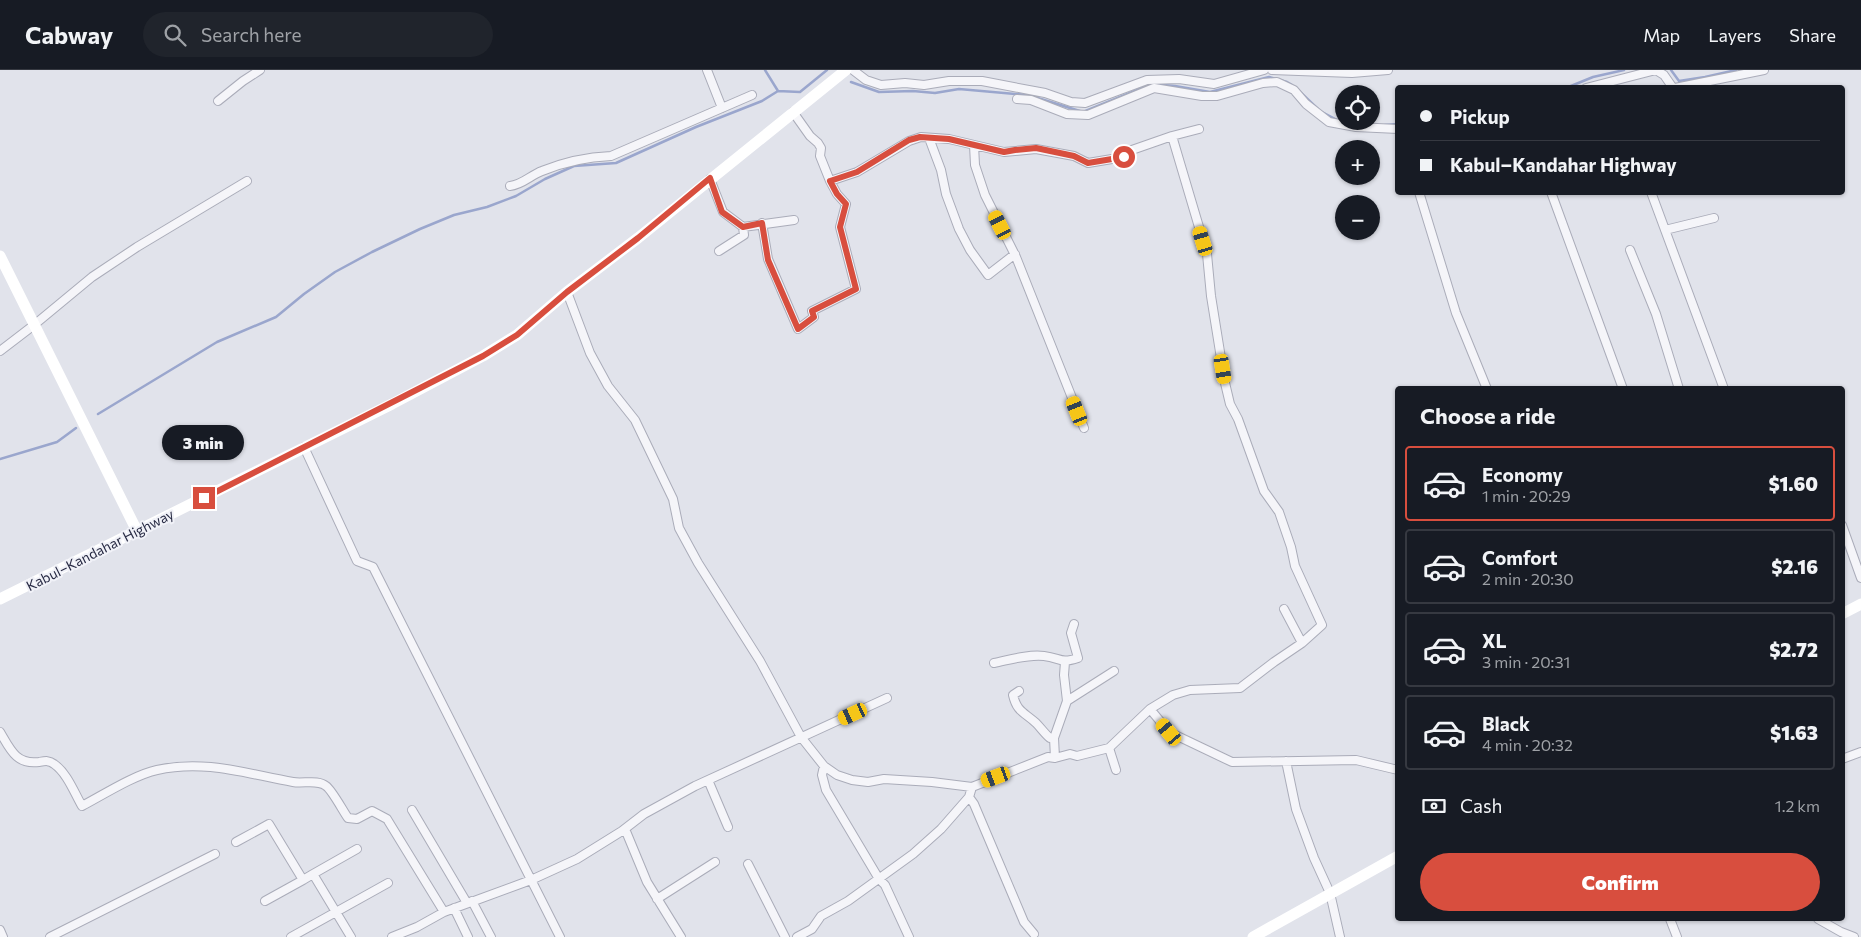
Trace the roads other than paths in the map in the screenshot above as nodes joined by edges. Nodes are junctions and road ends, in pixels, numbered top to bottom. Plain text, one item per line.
1 (260, 70) edge
2 (707, 70) edge
3 (846, 70) edge
4 (853, 70) edge
5 (1264, 70) edge
6 (1272, 70) edge
7 (1388, 70) edge
8 (1764, 70) edge
9 (1153, 84) junction
10 (1598, 85) edge
11 (1672, 85) edge
12 (1689, 85) edge
13 (752, 95) dead end
14 (1017, 100) dead end
15 (218, 101) dead end
16 (1081, 102) junction
17 (722, 108) junction
18 (793, 112) junction
19 (1085, 115) junction
20 (1199, 129) dead end
21 (1395, 129) edge
22 (1172, 136) junction
23 (929, 138) junction
24 (974, 145) junction
25 (710, 178) junction
26 (248, 181) dead end
27 (830, 181) junction
28 (510, 186) dead end
29 (1420, 195) edge
30 (1552, 195) edge
31 (1652, 195) edge
32 (1714, 218) dead end
33 (794, 220) dead end
34 (762, 223) junction
35 (743, 227) junction
36 (1665, 230) junction
37 (1630, 250) dead end
38 (719, 251) dead end
39 (1015, 254) junction
40 (0, 256) edge
41 (567, 292) junction
42 (34, 326) junction
43 (0, 351) edge
44 (1486, 386) edge
45 (1623, 386) edge
46 (1678, 386) edge
47 (1723, 386) edge
48 (1084, 428) dead end
49 (304, 447) junction
50 (137, 531) junction
51 (1845, 533) edge
52 (1861, 578) edge
53 (0, 600) edge
54 (1861, 604) edge
55 (1284, 609) dead end
56 (1845, 612) edge
57 (1074, 624) dead end
58 (1302, 643) junction
59 (1065, 662) junction
60 (994, 663) dead end
61 (1114, 671) dead end
62 (1020, 691) dead end
63 (887, 698) dead end
64 (1067, 701) junction
65 (1150, 709) junction
66 (0, 732) edge
67 (801, 737) junction
68 (1054, 738) junction
69 (1109, 748) junction
70 (1861, 752) edge
71 (1056, 758) junction
72 (1845, 758) edge
73 (1286, 761) junction
74 (824, 766) junction
75 (1395, 769) edge
76 (1116, 770) dead end
77 (708, 780) junction
78 (972, 786) junction
79 (969, 797) junction
80 (412, 810) dead end
81 (728, 827) dead end
82 (625, 828) junction
83 (236, 842) dead end
84 (357, 849) dead end
85 (215, 854) dead end
86 (1395, 858) edge
87 (716, 862) dead end
88 (748, 864) dead end
89 (313, 874) junction
90 (879, 879) junction
91 (303, 880) junction
92 (532, 880) junction
93 (388, 883) dead end
94 (1330, 893) junction
95 (658, 898) junction
96 (265, 901) dead end
97 (470, 902) junction
98 (454, 908) junction
99 (444, 912) junction
100 (336, 913) junction
101 (1671, 921) edge
102 (1822, 921) edge
103 (0, 930) edge
104 (1034, 934) dead end
105 (3, 937) edge
106 (50, 937) edge
107 (291, 937) edge
108 (351, 937) edge
109 (392, 937) edge
110 (468, 937) edge
111 (491, 937) edge
112 (560, 937) edge
113 (681, 937) edge
114 (785, 937) edge
115 (797, 937) edge
116 (909, 937) edge
117 (1253, 937) edge
118 (1340, 937) edge
119 (1677, 937) edge
120 (1854, 937) edge

1 - 15 street
2 - 17 street
3 - 18 main road, Kabul–Kandahar Highway
4 - 16 street
5 - 9 street
6 - 7 street
8 - 12 street
9 - 16 street
9 - 19 street
9 - 21 street
10 - 11 street
13 - 17 street
14 - 19 street
16 - 19 street
17 - 28 street
18 - 25 main road, Kabul–Kandahar Highway
18 - 27 street
20 - 22 street
22 - 24 street
22 - 58 street
23 - 24 street
23 - 27 street
23 - 39 street
24 - 39 street
25 - 35 street
25 - 41 main road, Kabul–Kandahar Highway
26 - 42 street
27 - 34 street
29 - 44 street
30 - 45 street
31 - 36 street
32 - 36 street
33 - 34 street
34 - 35 street
35 - 38 street
36 - 47 street
37 - 46 street
39 - 48 street
40 - 42 main road
41 - 49 main road, Kabul–Kandahar Highway
41 - 67 street
42 - 43 street
42 - 50 main road
49 - 50 main road, Kabul–Kandahar Highway
49 - 92 street
50 - 53 main road, Kabul–Kandahar Highway
51 - 52 street
54 - 56 main road
55 - 58 street
57 - 59 street
58 - 65 street
59 - 60 street
59 - 64 street
61 - 64 street
62 - 68 street
63 - 67 street
64 - 68 street
65 - 69 street
65 - 73 street
66 - 99 street
67 - 74 street
67 - 77 street
68 - 71 street
69 - 71 street
69 - 76 street
70 - 72 street
71 - 78 street
73 - 75 street
73 - 94 street
74 - 78 street
74 - 90 street
77 - 81 street
77 - 82 street
78 - 79 street
79 - 90 street
79 - 104 street
80 - 97 street
82 - 92 street
82 - 95 street
83 - 91 street
84 - 89 street
85 - 106 street
86 - 94 main road
87 - 95 street
88 - 114 street
89 - 91 street
89 - 100 street
90 - 115 street
90 - 116 street
91 - 96 street
92 - 97 street
92 - 112 street
93 - 100 street
94 - 117 main road
94 - 118 street
95 - 113 street
97 - 98 street
97 - 111 street
98 - 99 street
98 - 110 street
99 - 109 street
100 - 107 street
100 - 108 street
101 - 119 street
102 - 120 street
103 - 105 street

